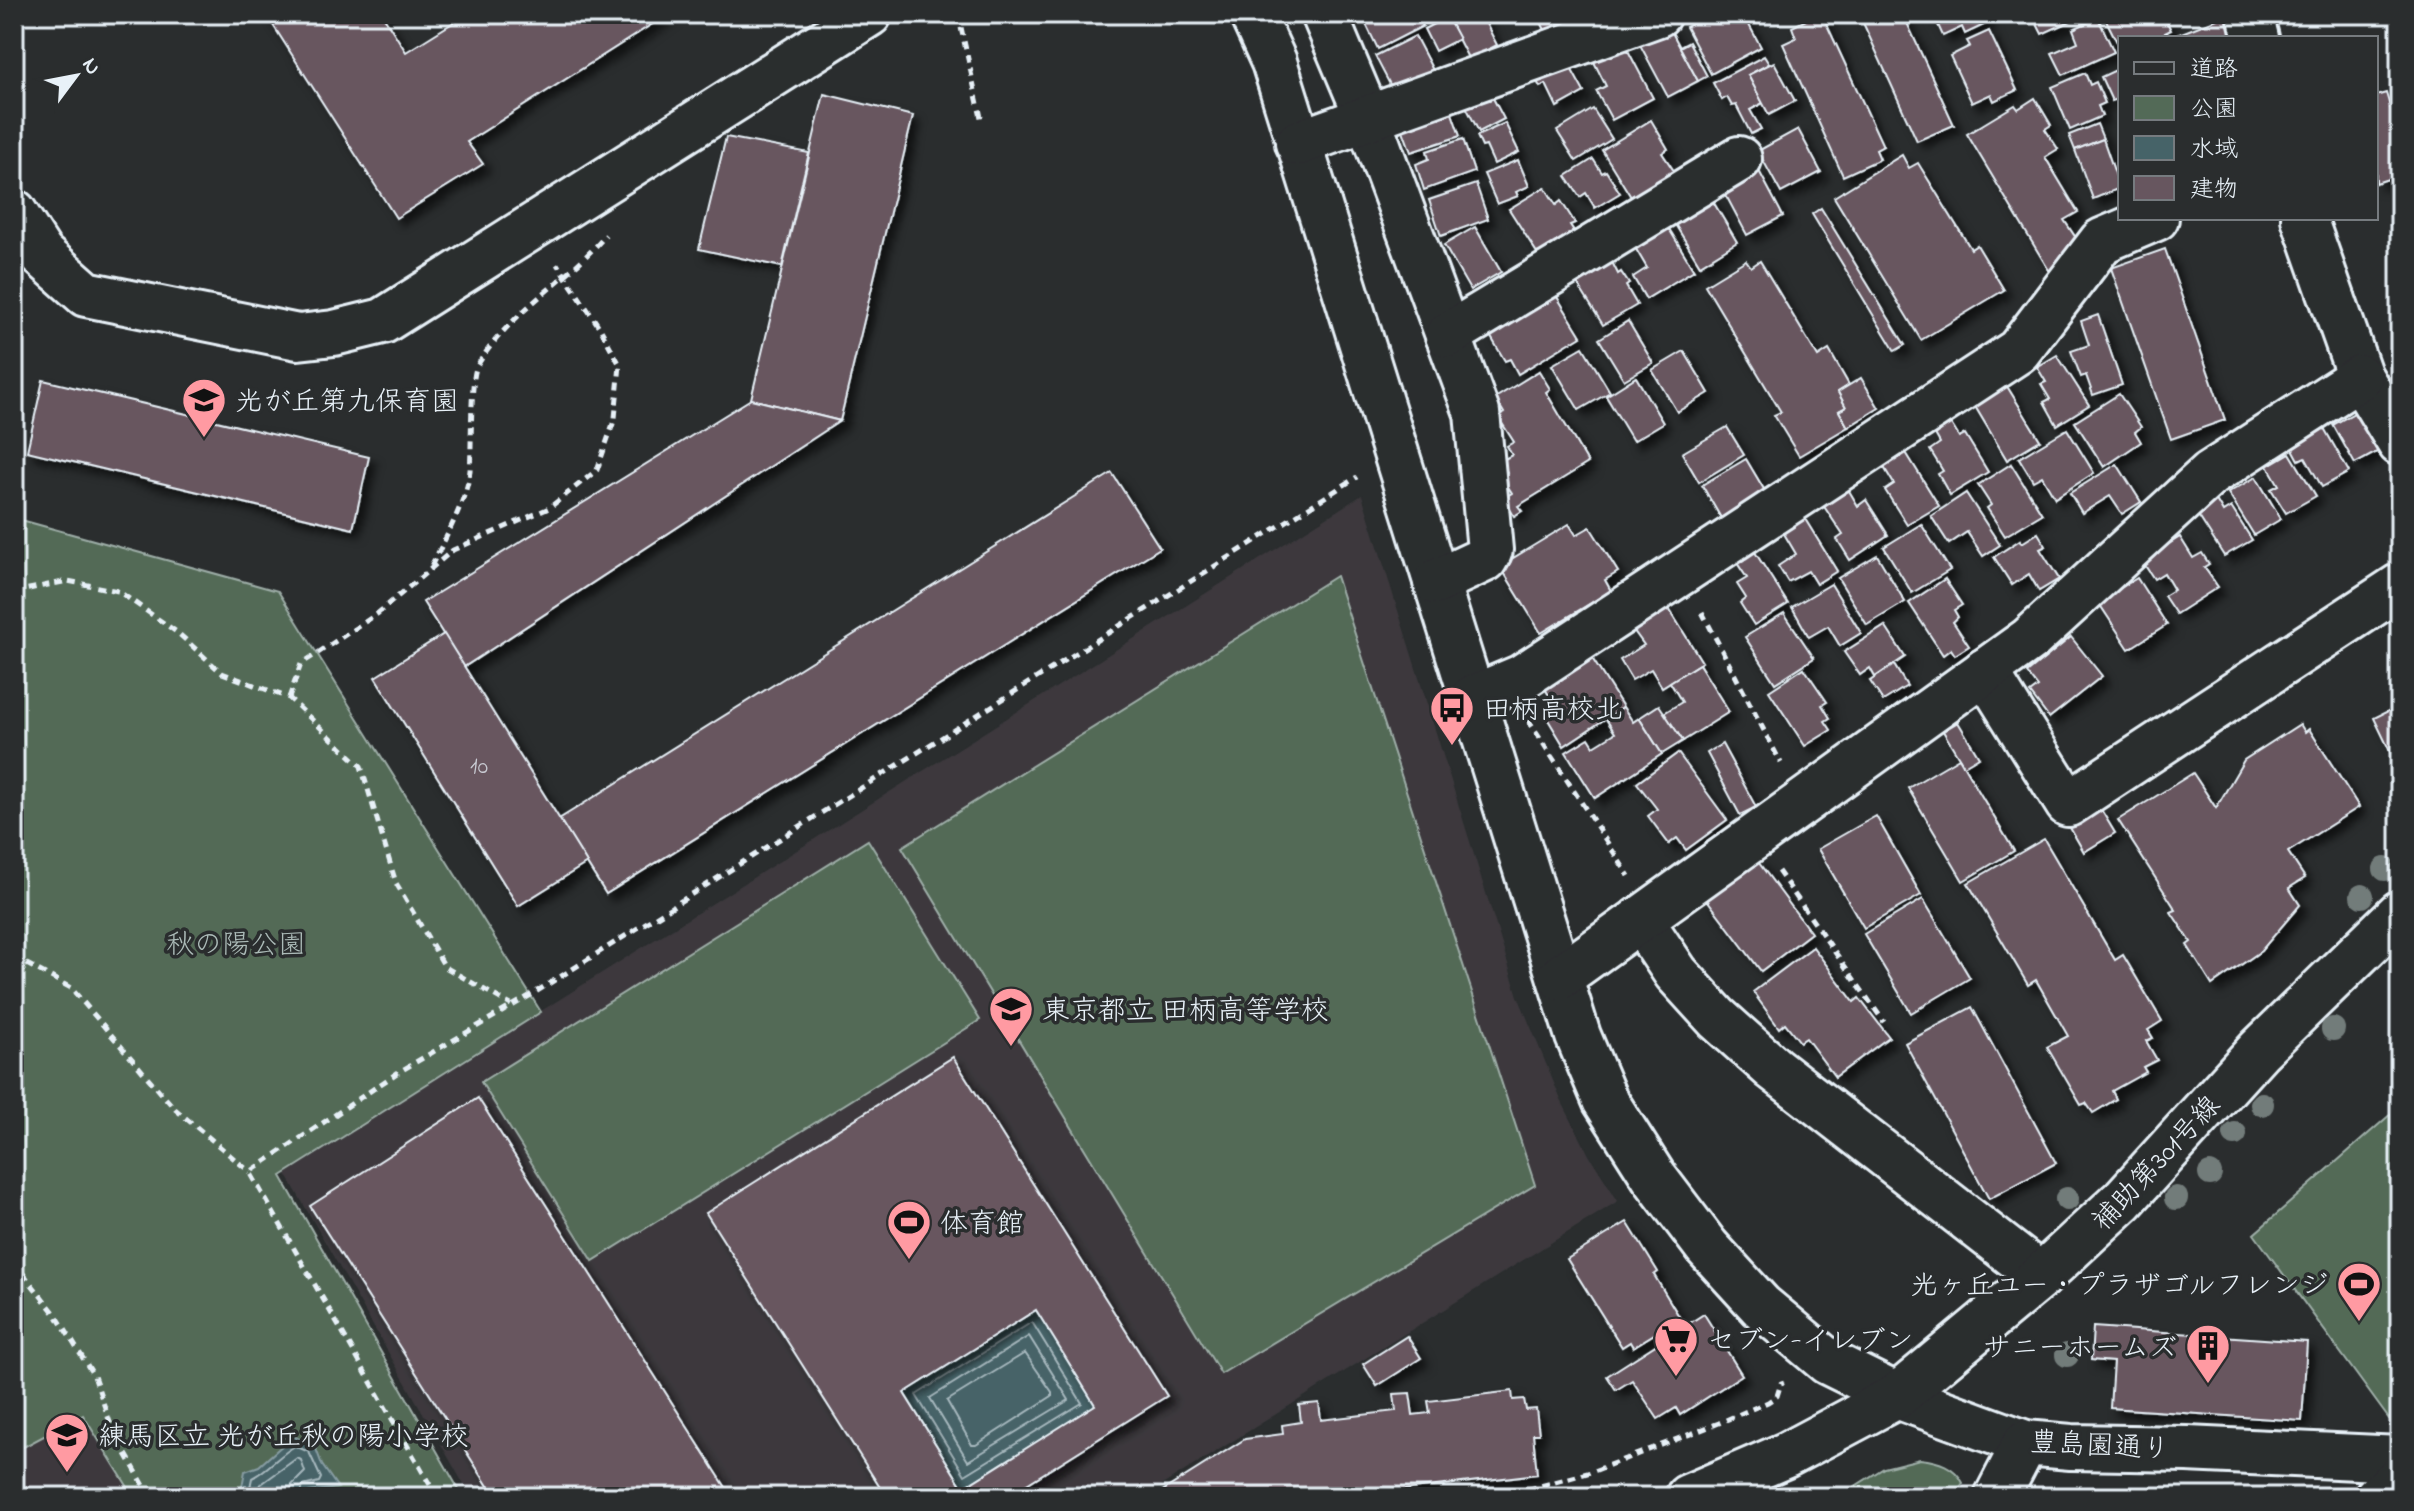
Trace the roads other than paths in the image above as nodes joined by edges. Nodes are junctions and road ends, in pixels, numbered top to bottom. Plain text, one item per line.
1 (869, 14) edge
2 (1252, 14) edge
3 (1324, 14) edge
4 (1658, 14) edge
5 (2250, 14) edge
6 (2256, 36) edge
7 (1367, 116) junction
8 (1298, 143) junction
9 (1739, 159) dead end
10 (14, 212) edge
11 (2151, 220) edge
12 (2305, 220) edge
13 (1448, 335) junction
14 (2360, 377) junction
15 (2400, 443) edge
16 (1436, 582) junction
17 (2400, 586) edge
18 (1985, 671) junction
19 (1490, 690) junction
20 (2400, 913) edge
21 (1646, 915) junction
22 (1560, 977) junction
23 (2041, 1276) junction
24 (1897, 1396) junction
25 (2025, 1443) junction
26 (2400, 1459) edge
27 (2400, 1477) edge
28 (1688, 1497) edge
29 (1997, 1497) edge
30 (2377, 1497) edge

1 - 10 street
2 - 8 street, 豊島園通り
3 - 7 street
4 - 7 street
5 - 6 street
7 - 8 street
7 - 13 street
8 - 16 street, 豊島園通り
9 - 13 street
11 - 19 street
12 - 14 street
13 - 16 street
14 - 15 street
14 - 18 street
16 - 19 street, 豊島園通り
17 - 18 street
18 - 21 street
19 - 22 street, 豊島園通り
20 - 23 street, 補助第301号線
21 - 22 street
21 - 23 street
22 - 24 street, 豊島園通り
23 - 24 street, 補助第301号線
24 - 25 street, 豊島園通り
24 - 28 street
25 - 26 street, 豊島園通り
25 - 29 street
27 - 30 street

